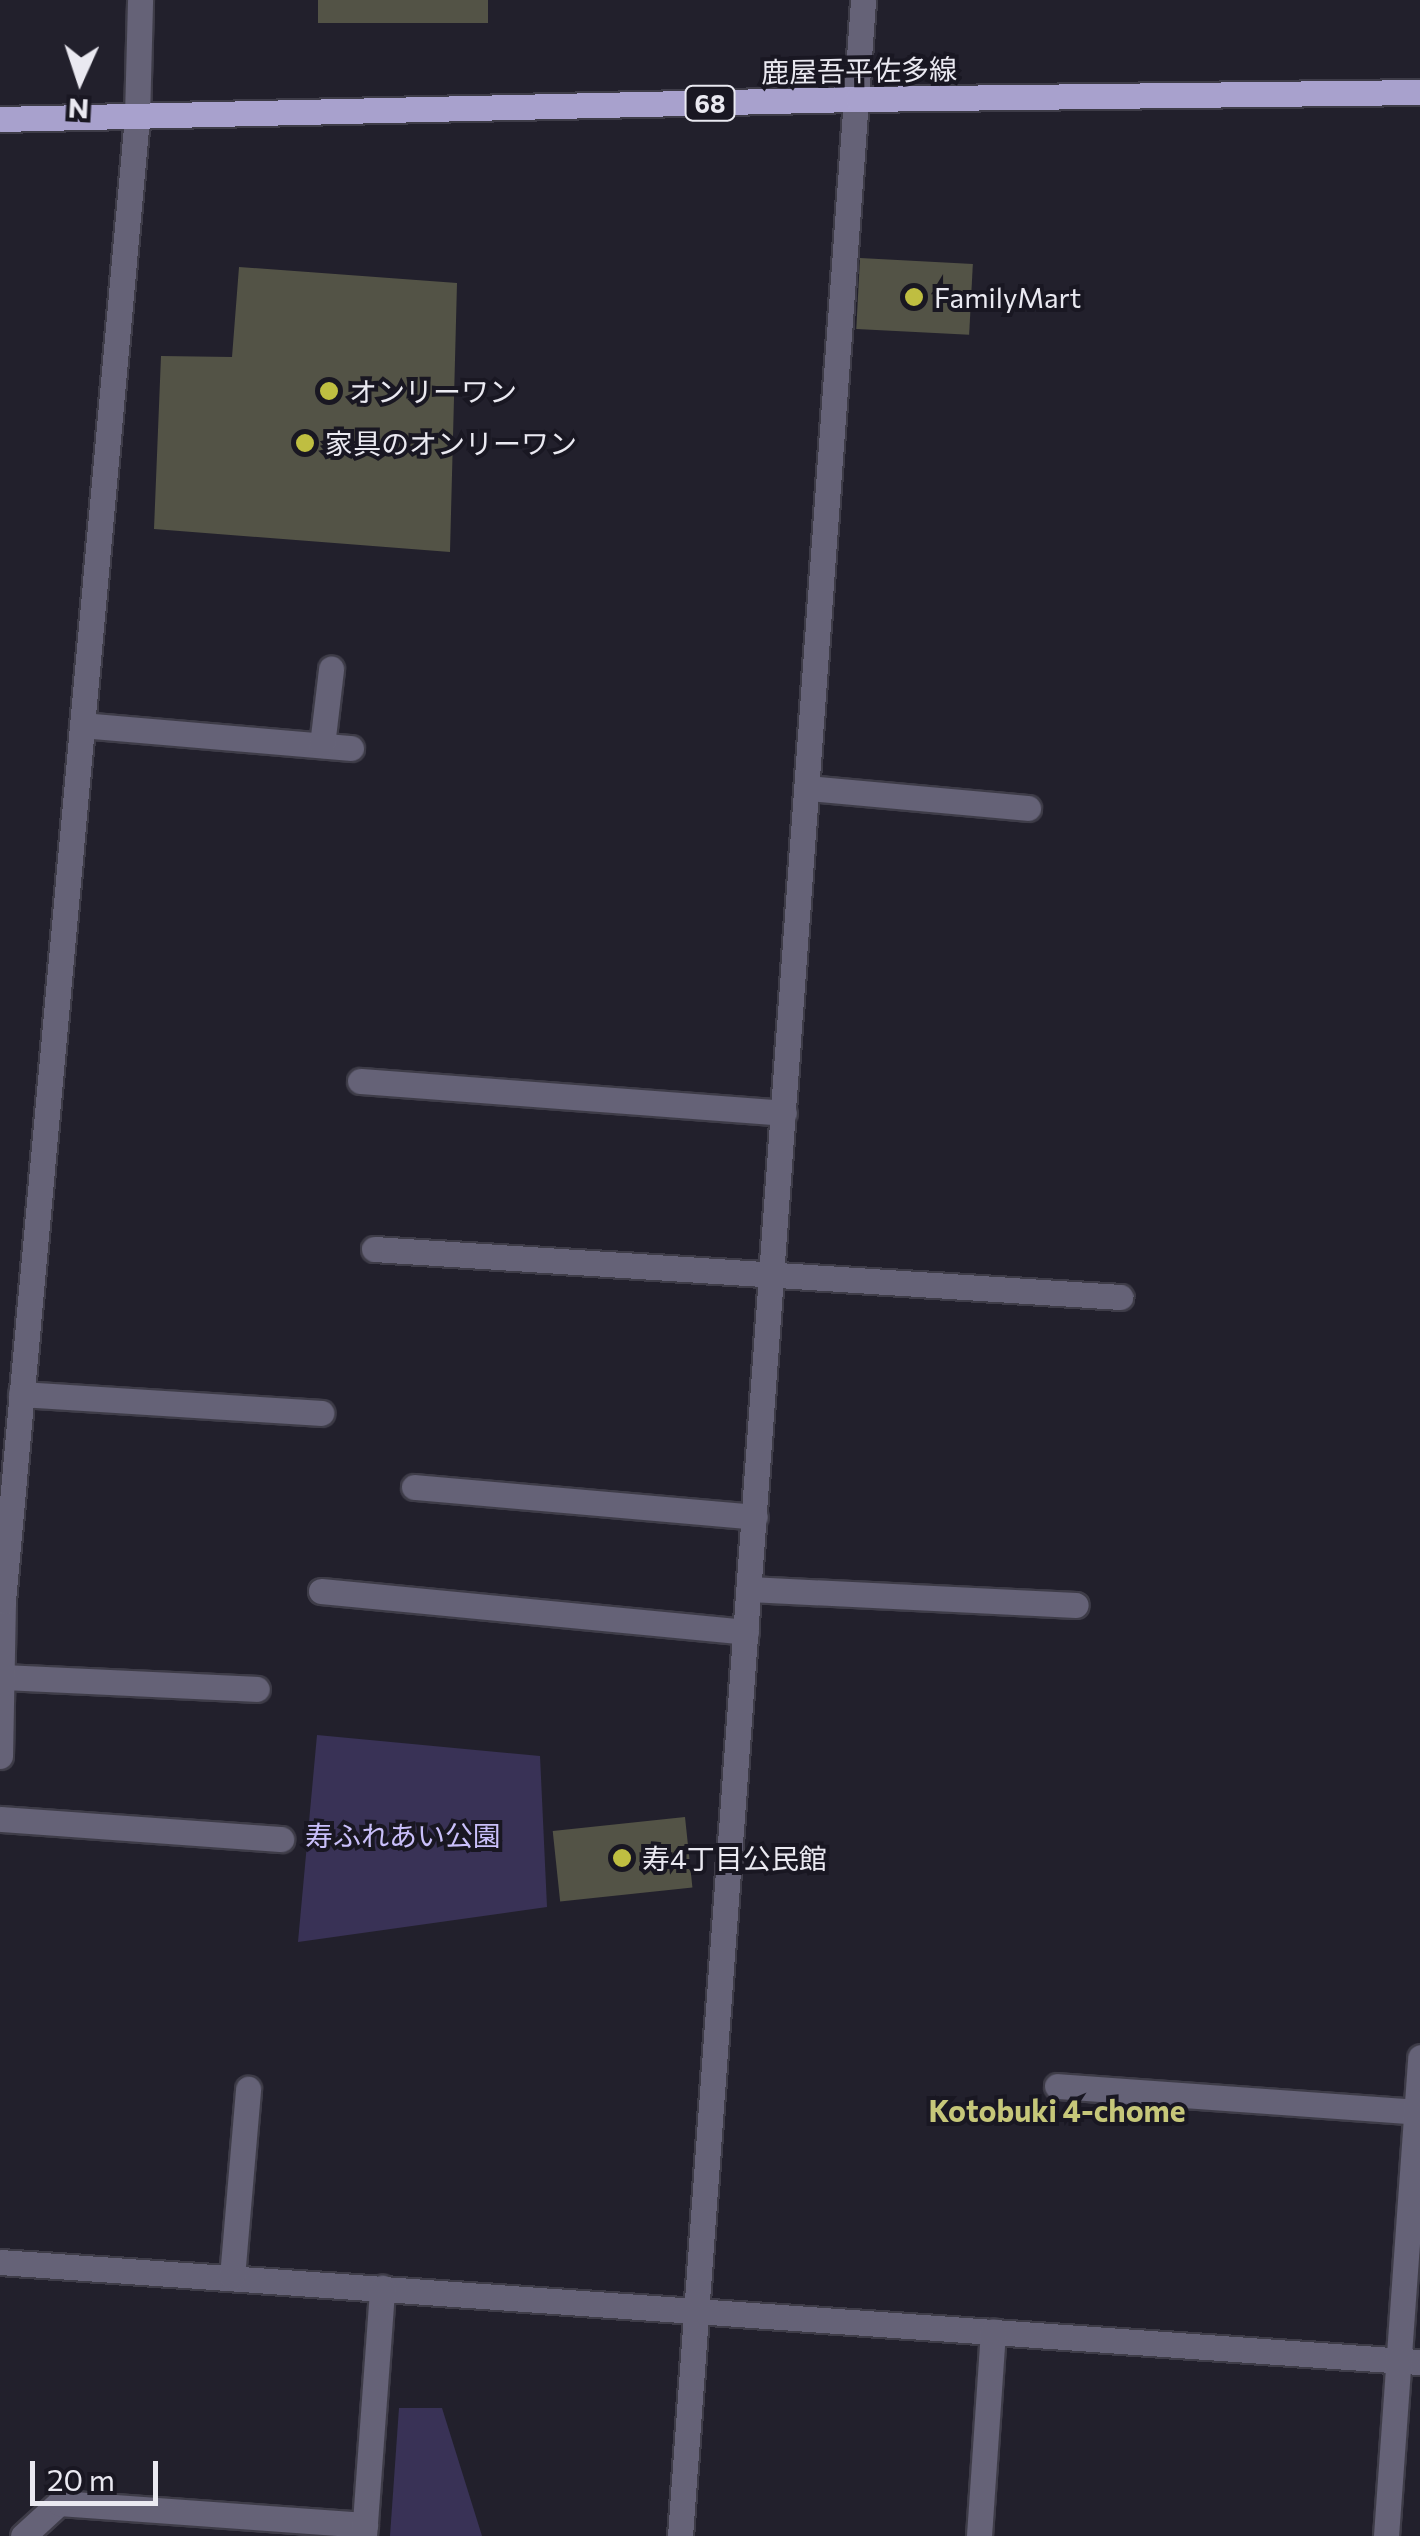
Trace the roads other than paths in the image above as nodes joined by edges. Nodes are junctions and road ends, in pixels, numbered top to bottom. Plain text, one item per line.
1 (140, 0) edge
2 (863, 0) edge
3 (1420, 92) edge
4 (858, 99) junction
5 (137, 117) junction
6 (0, 119) edge
7 (331, 669) dead end
8 (82, 725) junction
9 (322, 745) junction
10 (351, 748) dead end
11 (808, 788) junction
12 (1028, 808) dead end
13 (360, 1082) dead end
14 (784, 1113) junction
15 (374, 1248) dead end
16 (772, 1274) junction
17 (1120, 1297) dead end
18 (21, 1394) junction
19 (321, 1413) dead end
20 (414, 1487) dead end
21 (755, 1517) junction
22 (749, 1589) junction
23 (321, 1591) dead end
24 (1076, 1605) dead end
25 (746, 1632) junction
26 (2, 1677) edge
27 (257, 1689) dead end
28 (0, 1756) edge
29 (0, 1819) edge
30 (281, 1839) dead end
31 (1420, 2057) edge
32 (1057, 2086) dead end
33 (248, 2089) dead end
34 (1416, 2112) junction
35 (0, 2262) edge
36 (232, 2276) junction
37 (382, 2288) junction
38 (697, 2311) junction
39 (993, 2331) junction
40 (1409, 2360) edge
41 (14, 2530) edge
42 (364, 2530) edge
43 (680, 2536) edge
44 (979, 2536) edge
45 (1386, 2536) edge

1 - 5 street
2 - 4 street
3 - 4 main road, 鹿屋吾平佐多線 / 68
4 - 5 main road, 鹿屋吾平佐多線 / 68
4 - 11 street
5 - 6 main road, 鹿屋吾平佐多線 / 68
5 - 8 street
7 - 9 street
8 - 9 street
8 - 18 street
9 - 10 street
11 - 12 street
11 - 14 street
13 - 14 street
14 - 16 street
15 - 16 street
16 - 17 street
16 - 21 street
18 - 19 street
18 - 26 street
20 - 21 street
21 - 22 street
22 - 24 street
22 - 25 street
23 - 25 street
25 - 38 street
26 - 27 street
26 - 28 street
29 - 30 street
31 - 34 street
32 - 34 street
33 - 36 street
34 - 40 street
35 - 36 street
36 - 37 street
37 - 38 street
37 - 42 street
38 - 39 street
38 - 43 street
39 - 40 street
39 - 44 street
40 - 45 street
41 - 42 street

